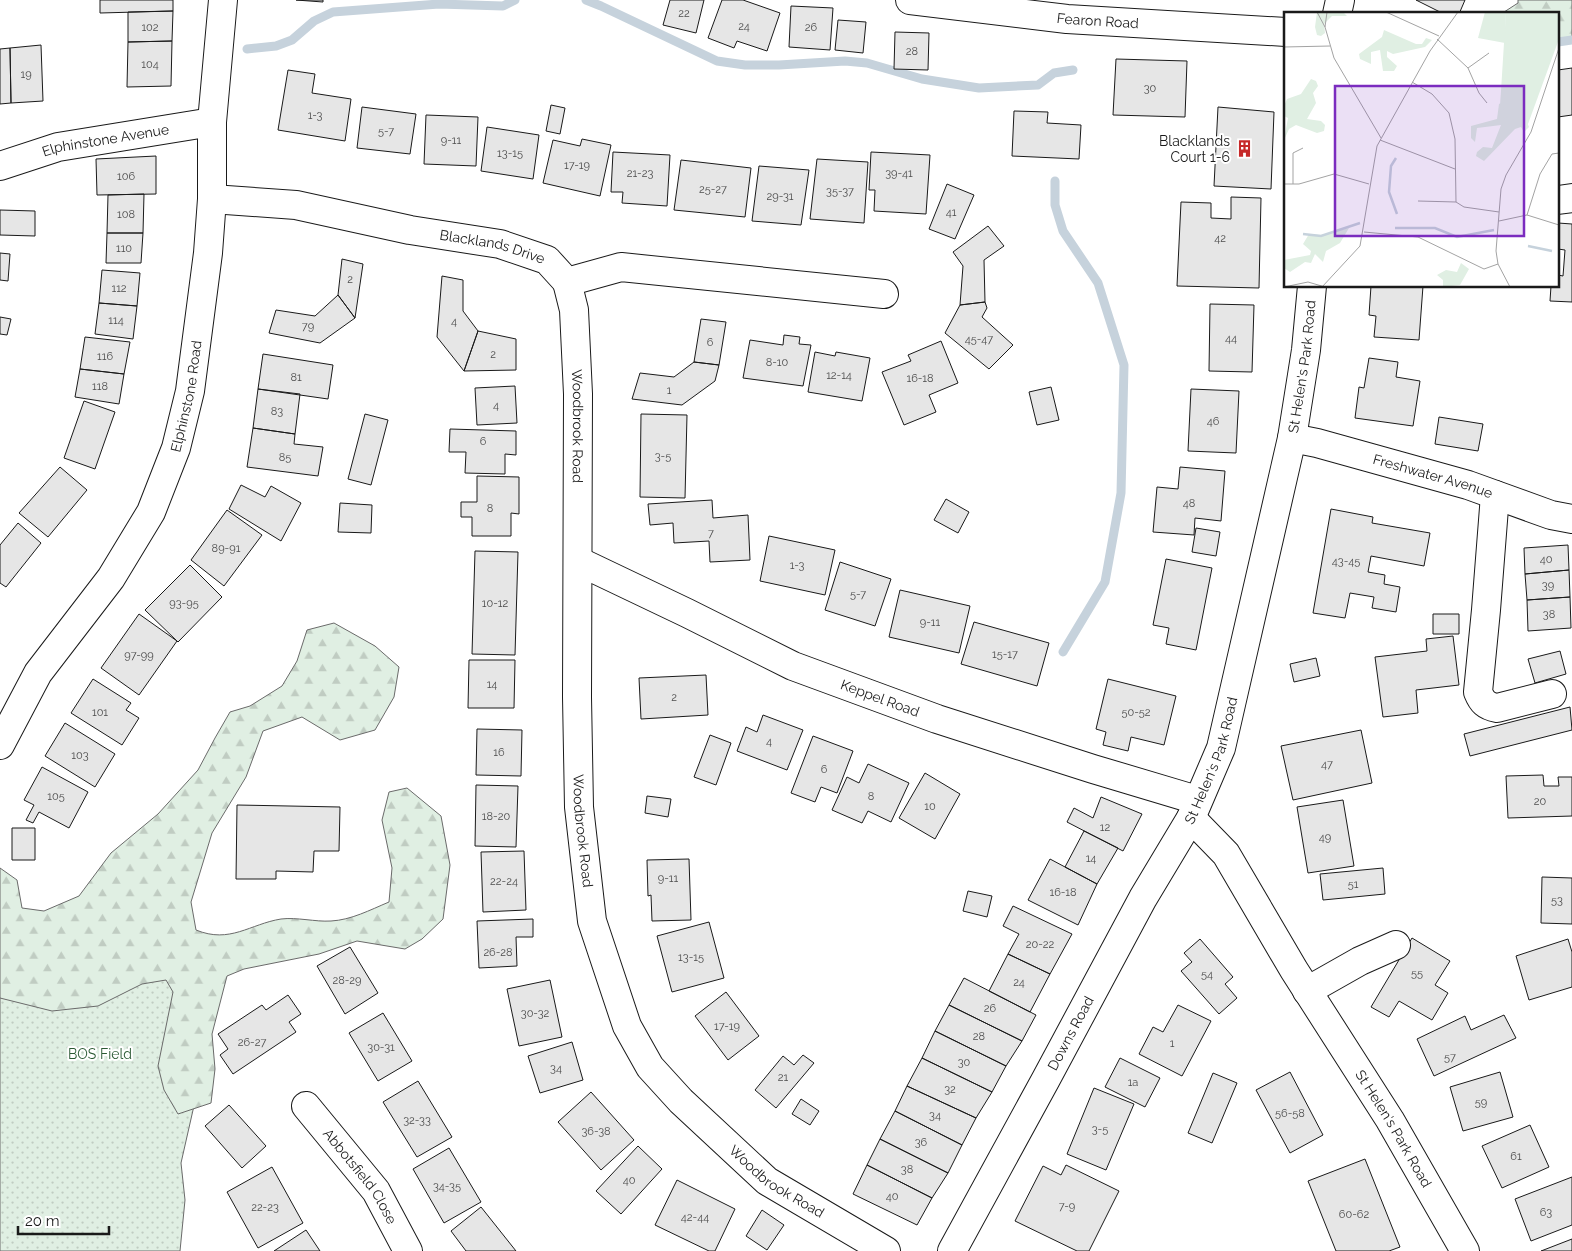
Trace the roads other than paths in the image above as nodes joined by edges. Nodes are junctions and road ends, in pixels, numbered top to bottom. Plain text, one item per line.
1 (223, 0) edge
2 (910, 0) edge
3 (1284, 32) edge
4 (212, 122) junction
5 (0, 166) edge
6 (212, 199) junction
7 (567, 282) junction
8 (1312, 288) edge
9 (884, 294) dead end
10 (1292, 438) junction
11 (1494, 495) junction
12 (1572, 519) edge
13 (578, 561) junction
14 (1552, 694) dead end
15 (0, 745) edge
16 (1194, 809) junction
17 (1396, 945) dead end
18 (1307, 991) junction
19 (306, 1106) dead end
20 (408, 1251) edge
21 (886, 1251) edge
22 (952, 1251) edge
23 (1465, 1251) edge

1 - 4 street, Elphinstone Road
2 - 3 street, Fearon Road
4 - 5 street, Elphinstone Avenue
4 - 6 street, Elphinstone Road
6 - 7 street, Blacklands Drive
6 - 15 street, Elphinstone Road
7 - 9 street
7 - 13 street, Woodbrook Road
8 - 10 street, St Helen's Park Road
10 - 11 street, Freshwater Avenue
10 - 16 street, St Helen's Park Road
11 - 12 street, Freshwater Avenue
11 - 14 street
13 - 16 street, Keppel Road
13 - 21 street, Woodbrook Road
16 - 18 street, St Helen's Park Road
16 - 22 street, Downs Road
17 - 18 street
18 - 23 street, St Helen's Park Road
19 - 20 street, Abbotsfield Close

